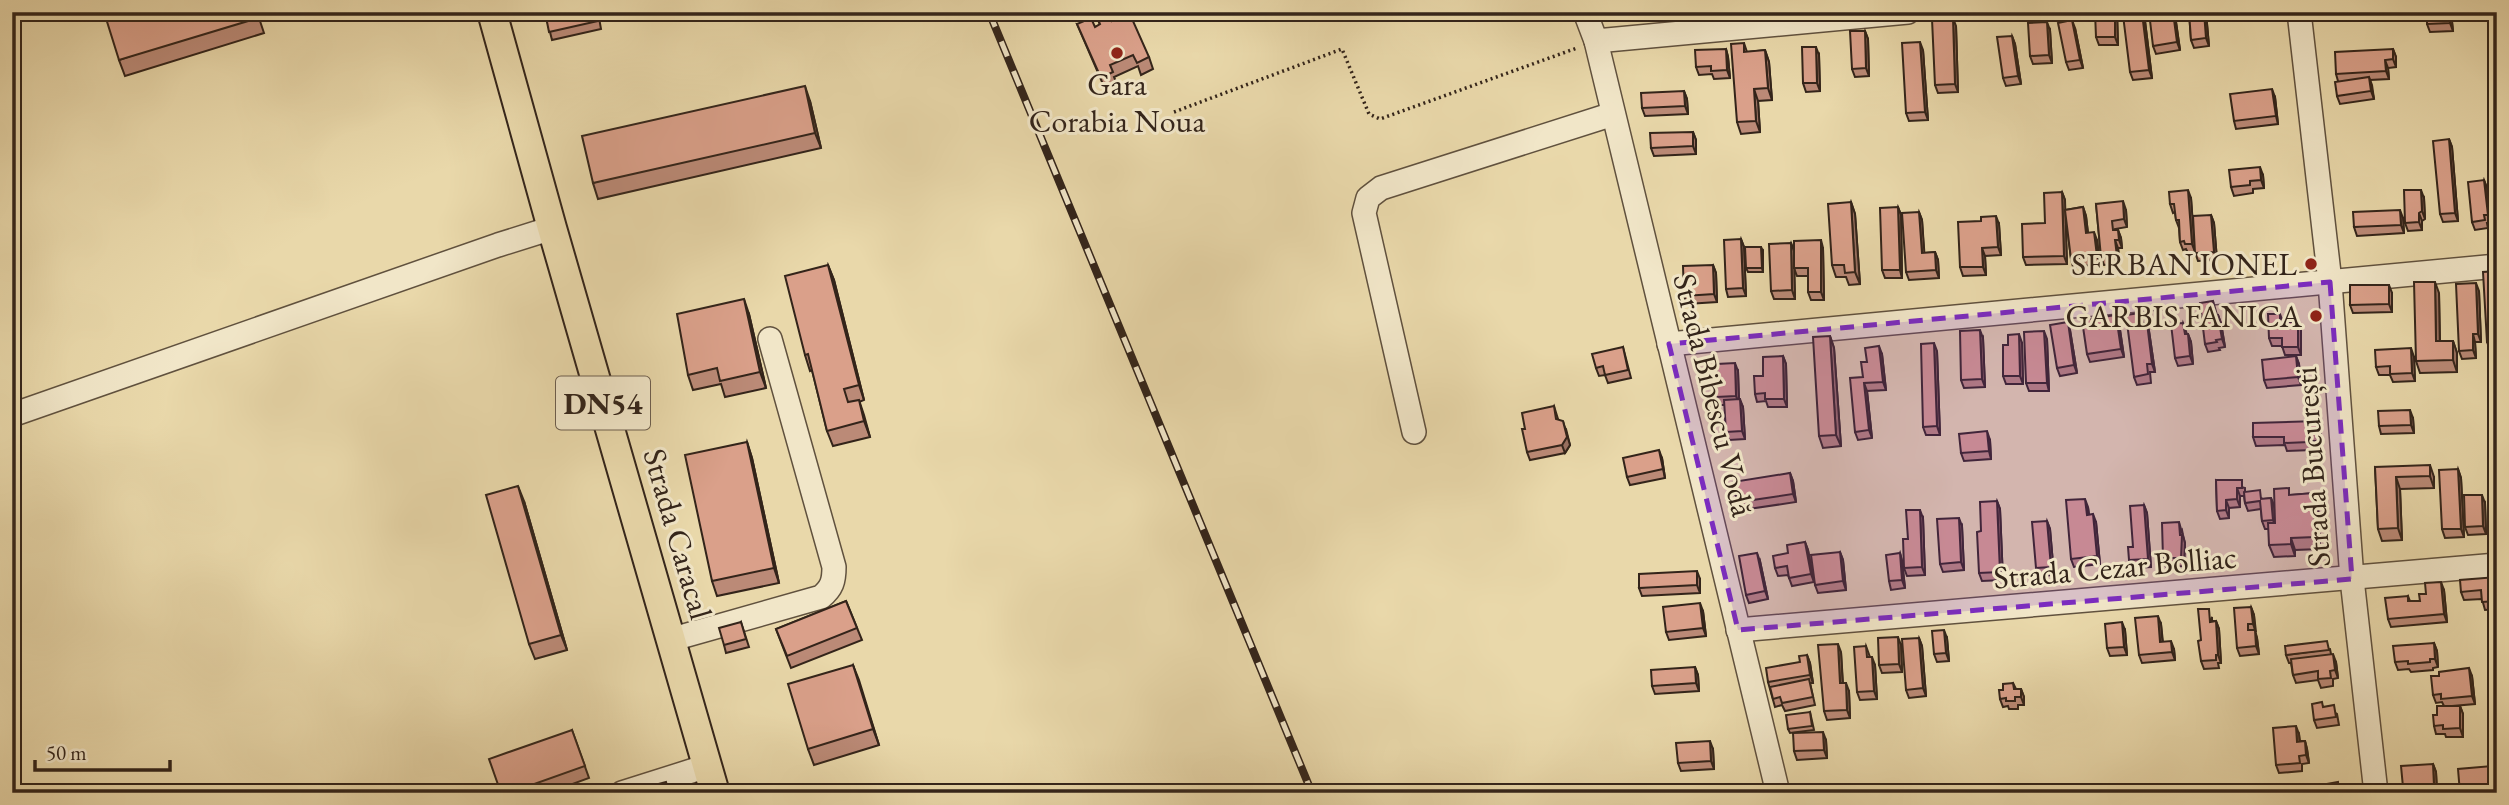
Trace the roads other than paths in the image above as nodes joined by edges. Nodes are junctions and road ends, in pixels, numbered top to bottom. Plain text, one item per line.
1 (492, 12) edge
2 (1584, 12) edge
3 (1908, 12) edge
4 (2299, 12) edge
5 (1595, 41) junction
6 (1613, 114) junction
7 (552, 228) junction
8 (2497, 266) edge
9 (2330, 282) junction
10 (770, 339) dead end
11 (1669, 344) junction
12 (12, 415) edge
13 (1414, 432) dead end
14 (2497, 565) edge
15 (2352, 579) junction
16 (1738, 630) junction
17 (673, 639) junction
18 (707, 765) junction
19 (622, 793) edge
20 (715, 793) edge
21 (1778, 793) edge
22 (2376, 793) edge

1 - 7 main road, Strada Caracal / DN54
2 - 5 street, Strada Bibescu Vodă
3 - 5 street
4 - 9 street, Strada București
5 - 6 street, Strada Bibescu Vodă
6 - 11 street, Strada Bibescu Vodă
6 - 13 street
7 - 12 street
7 - 17 main road, Strada Caracal / DN54
8 - 9 street
9 - 11 street
9 - 15 street, Strada București
10 - 17 street
11 - 16 street, Strada Bibescu Vodă
14 - 15 street, Strada Cezar Bolliac
15 - 16 street, Strada Cezar Bolliac
15 - 22 street, Strada București
16 - 21 street, Strada Bibescu Vodă
17 - 18 main road, Strada Caracal / DN54
18 - 19 street
18 - 20 main road, Strada Caracal / DN54

